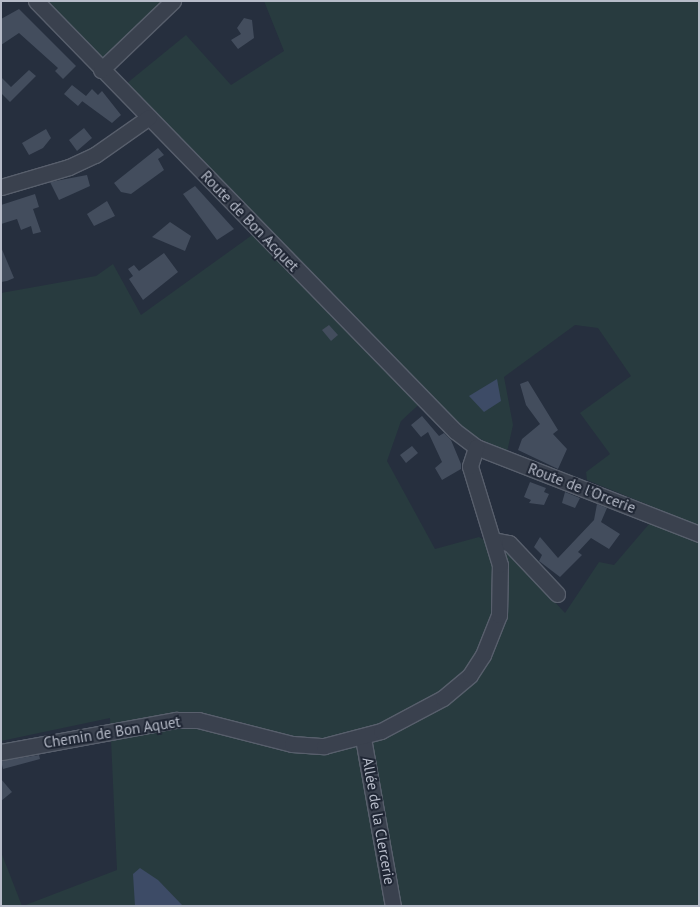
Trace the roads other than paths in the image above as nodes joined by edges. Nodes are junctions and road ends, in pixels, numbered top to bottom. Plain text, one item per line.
1 (36, 1) edge
2 (173, 1) edge
3 (102, 70) junction
4 (149, 117) junction
5 (1, 187) edge
6 (471, 443) junction
7 (699, 534) edge
8 (493, 540) junction
9 (557, 594) dead end
10 (362, 738) junction
11 (1, 752) edge
12 (393, 906) edge

1 - 3 street, Route de Bon Acquet
2 - 3 street
3 - 4 street, Route de Bon Acquet
4 - 5 street
4 - 6 street, Route de Bon Acquet
6 - 7 street, Route de l'Orcerie
6 - 8 street, Chemin de Bon Aquet
8 - 9 street
8 - 10 street, Chemin de Bon Aquet
10 - 11 street, Chemin de Bon Aquet
10 - 12 street, Allée de la Clercerie

